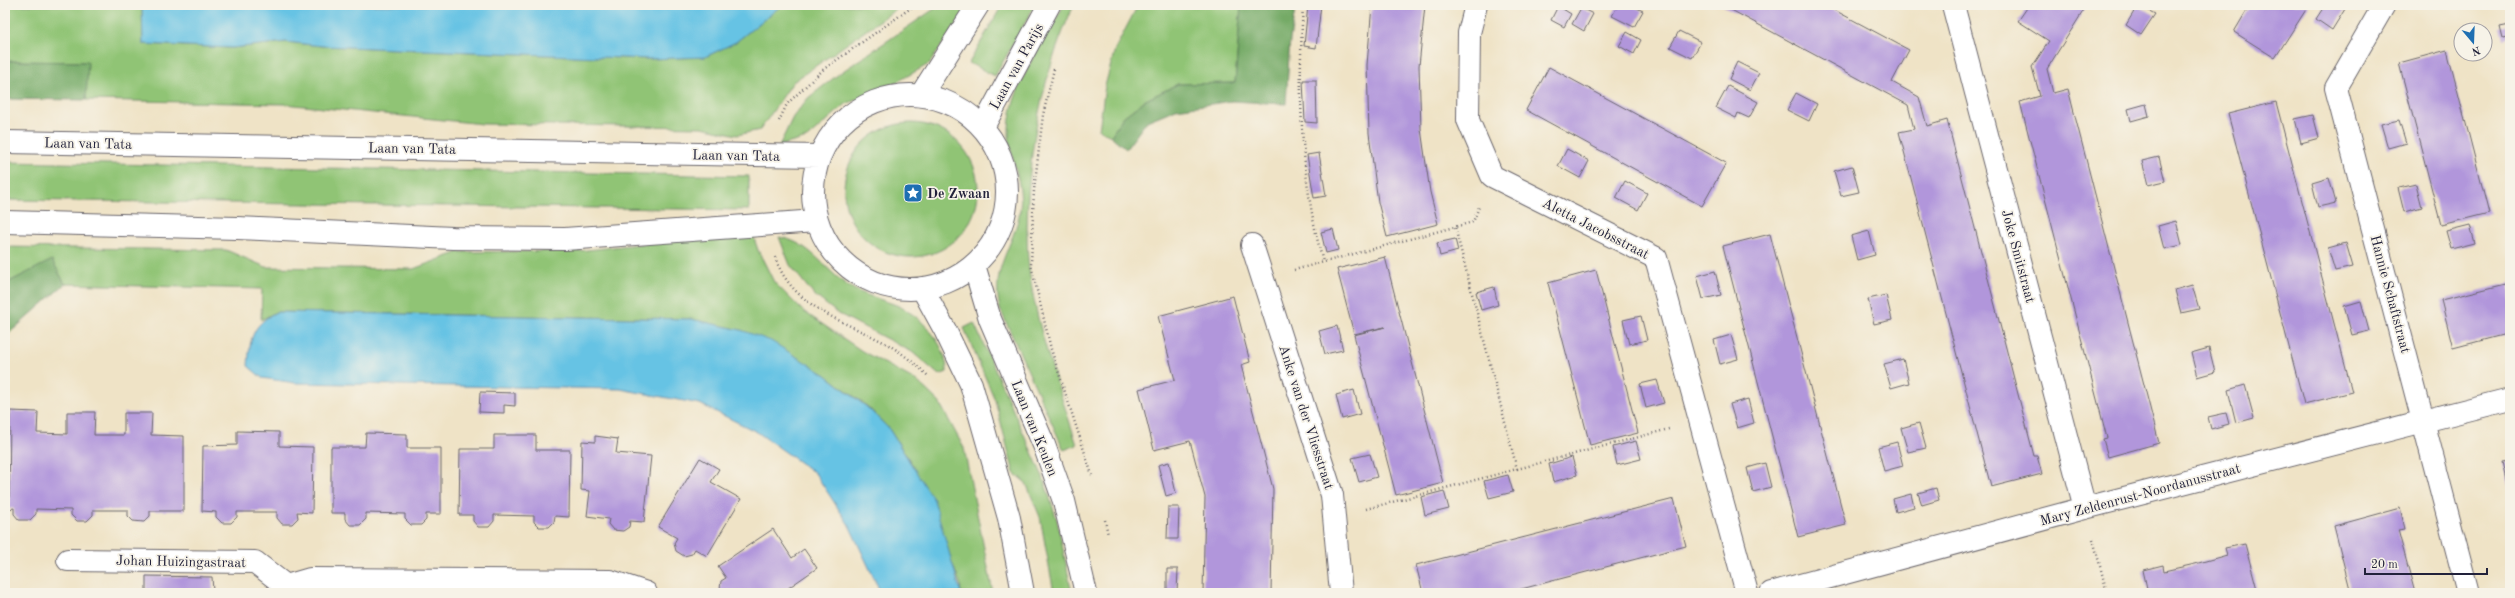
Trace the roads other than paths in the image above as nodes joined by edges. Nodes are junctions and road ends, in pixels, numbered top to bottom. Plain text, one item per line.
1 (978, 5) edge
2 (1050, 5) edge
3 (1476, 5) edge
4 (1953, 5) edge
5 (2384, 5) edge
6 (921, 95) junction
7 (983, 127) junction
8 (5, 142) edge
9 (819, 156) junction
10 (816, 221) junction
11 (5, 222) edge
12 (1252, 245) dead end
13 (974, 265) junction
14 (922, 288) junction
15 (2510, 399) edge
16 (2425, 420) junction
17 (2085, 508) junction
18 (68, 560) dead end
19 (283, 590) edge
20 (646, 593) edge
21 (1022, 593) edge
22 (1086, 593) edge
23 (1341, 593) edge
24 (1747, 593) edge
25 (1772, 593) edge
26 (2468, 593) edge

1 - 6 street
2 - 7 street, Laan van Parijs
3 - 24 street, Aletta Jacobsstraat
4 - 17 street, Joke Smitstraat
5 - 16 street, Hannie Schaftstraat
6 - 7 street
6 - 9 street
7 - 13 street
8 - 9 street, Laan van Tata
9 - 10 street
10 - 11 street
10 - 14 street
12 - 23 street, Anke van der Vliesstraat
13 - 14 street
13 - 22 street, Laan van Keulen
14 - 21 street
15 - 16 street, Mary Zeldenrust-Noordanusstraat
16 - 17 street, Mary Zeldenrust-Noordanusstraat
16 - 26 street, Hannie Schaftstraat
17 - 25 street, Mary Zeldenrust-Noordanusstraat
18 - 19 street, Johan Huizingastraat
19 - 20 street, Johan Huizingastraat

